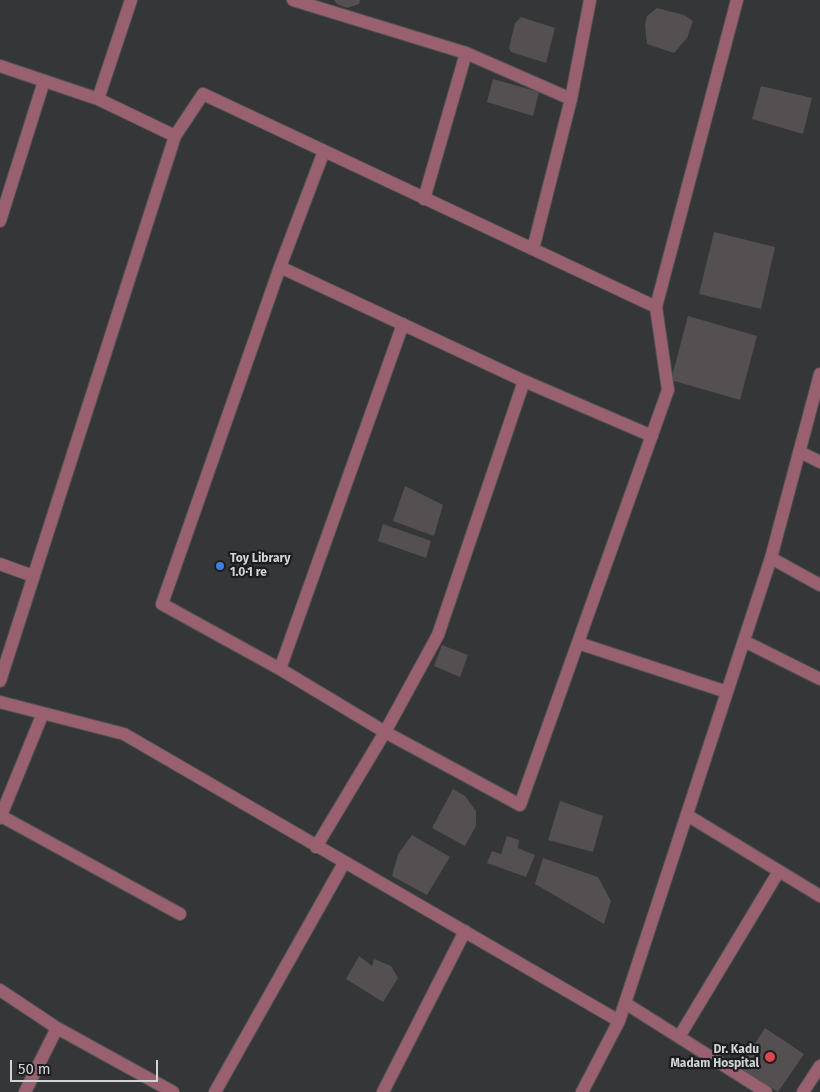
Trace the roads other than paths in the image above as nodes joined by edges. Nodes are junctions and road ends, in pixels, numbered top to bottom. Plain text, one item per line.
1 (131, 0) edge
2 (293, 0) edge
3 (590, 0) edge
4 (737, 0) edge
5 (466, 53) junction
6 (0, 66) edge
7 (44, 81) junction
8 (98, 99) junction
9 (571, 99) junction
10 (175, 136) junction
11 (324, 151) junction
12 (424, 198) junction
13 (0, 221) edge
14 (533, 249) junction
15 (280, 267) junction
16 (656, 308) junction
17 (403, 324) junction
18 (820, 374) edge
19 (524, 381) junction
20 (652, 436) junction
21 (800, 452) junction
22 (820, 462) edge
23 (771, 558) junction
24 (0, 564) edge
25 (33, 576) junction
26 (820, 585) edge
27 (744, 641) junction
28 (578, 643) junction
29 (280, 669) junction
30 (820, 679) edge
31 (0, 681) edge
32 (727, 692) junction
33 (0, 702) edge
34 (43, 714) junction
35 (385, 732) junction
36 (687, 815) junction
37 (0, 817) edge
38 (316, 847) junction
39 (344, 863) junction
40 (779, 871) junction
41 (820, 896) edge
42 (180, 914) dead end
43 (464, 931) junction
44 (0, 990) edge
45 (625, 1003) junction
46 (619, 1021) junction
47 (57, 1028) junction
48 (679, 1037) junction
49 (820, 1066) edge
50 (25, 1092) edge
51 (173, 1092) edge
52 (215, 1092) edge
53 (383, 1092) edge
54 (582, 1092) edge
55 (766, 1092) edge
56 (803, 1092) edge

1 - 8 street
2 - 5 street
3 - 9 street
4 - 16 street
5 - 9 street
5 - 12 street
6 - 7 street
7 - 8 street
7 - 13 street
8 - 10 street
9 - 14 street
10 - 11 street
10 - 25 street
11 - 12 street
11 - 15 street
12 - 14 street
14 - 16 street
15 - 17 street
15 - 29 street
16 - 20 street
17 - 19 street
17 - 29 street
18 - 21 street
19 - 20 street
19 - 35 street
20 - 28 street
21 - 22 street
21 - 23 street
23 - 26 street
23 - 27 street
24 - 25 street
25 - 31 street
27 - 30 street
27 - 32 street
28 - 32 street
28 - 35 street
29 - 35 street
32 - 36 street
33 - 34 street
34 - 37 street
34 - 38 street
35 - 38 street
36 - 40 street
36 - 45 street
37 - 42 street
38 - 39 street
39 - 43 street
39 - 52 street
40 - 41 street
40 - 48 street
43 - 46 street
43 - 53 street
44 - 47 street
45 - 46 street
45 - 48 street
46 - 54 street
47 - 50 street
47 - 51 street
48 - 55 street
49 - 56 street

